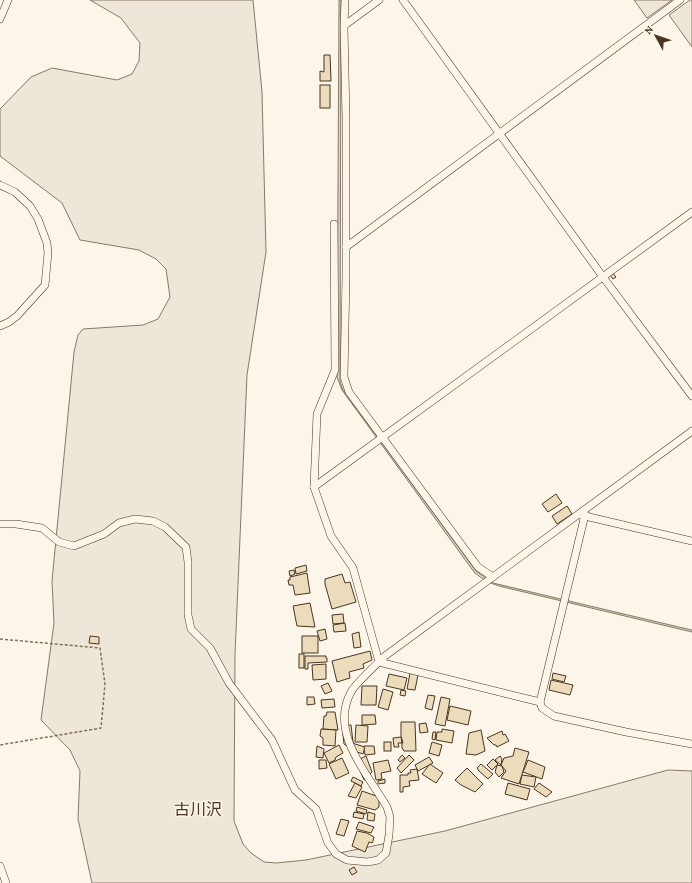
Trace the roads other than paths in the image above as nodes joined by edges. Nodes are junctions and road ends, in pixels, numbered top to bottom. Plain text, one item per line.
1 (8, 0) edge
2 (345, 0) edge
3 (379, 0) edge
4 (403, 0) edge
5 (680, 0) edge
6 (0, 19) edge
7 (345, 25) junction
8 (500, 134) junction
9 (0, 184) edge
10 (692, 212) edge
11 (334, 224) dead end
12 (346, 247) junction
13 (603, 277) junction
14 (0, 326) edge
15 (692, 396) edge
16 (692, 431) edge
17 (382, 437) junction
18 (314, 487) junction
19 (582, 512) junction
20 (0, 524) edge
21 (692, 541) edge
22 (493, 577) junction
23 (379, 662) junction
24 (540, 702) junction
25 (692, 744) edge
26 (0, 866) edge
27 (6, 883) edge

1 - 6 street
2 - 7 street
3 - 7 street
4 - 8 street
5 - 8 street
7 - 12 street
8 - 12 street
8 - 13 street
9 - 14 street
10 - 13 street
11 - 18 street
12 - 17 street
13 - 15 street
13 - 17 street
16 - 19 street
17 - 18 street
17 - 22 street
18 - 23 street
19 - 21 street
19 - 22 street
19 - 24 street
20 - 23 street
22 - 23 street
23 - 24 street
24 - 25 street
26 - 27 street

